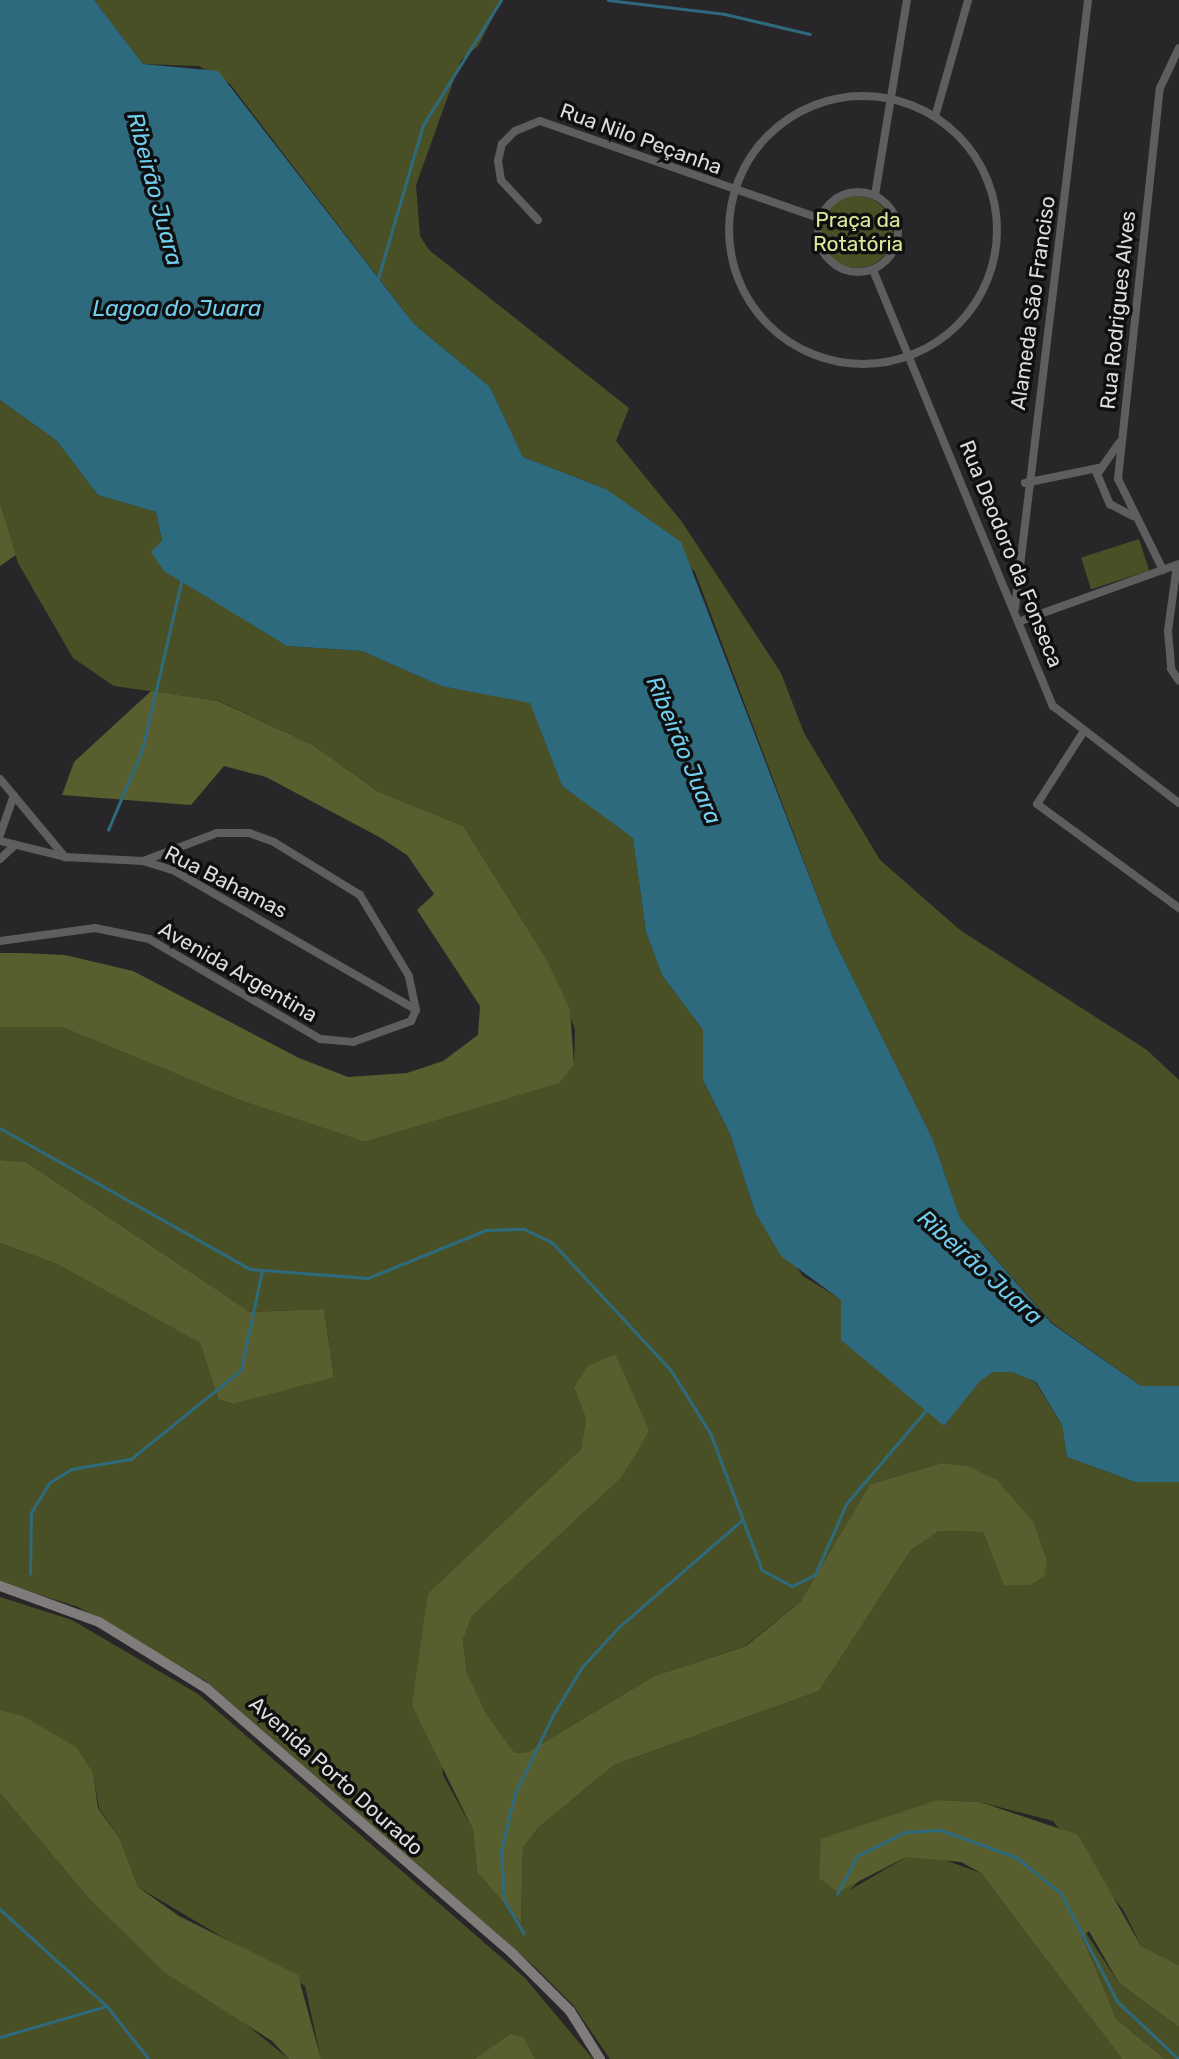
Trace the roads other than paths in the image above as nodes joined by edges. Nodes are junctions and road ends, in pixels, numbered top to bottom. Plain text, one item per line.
1 (907, 0) edge
2 (968, 0) edge
3 (1088, 0) edge
4 (1179, 48) edge
5 (891, 99) junction
6 (935, 117) junction
7 (734, 190) junction
8 (874, 195) junction
9 (819, 218) junction
10 (538, 220) dead end
11 (873, 270) junction
12 (913, 355) junction
13 (1121, 441) junction
14 (1098, 468) junction
15 (1026, 483) junction
16 (1133, 516) junction
17 (1178, 565) edge
18 (1163, 570) junction
19 (1015, 611) junction
20 (1018, 622) junction
21 (1179, 681) edge
22 (1082, 734) junction
23 (0, 779) edge
24 (14, 796) junction
25 (1179, 803) edge
26 (0, 835) edge
27 (0, 841) edge
28 (15, 845) junction
29 (65, 857) junction
30 (0, 859) edge
31 (143, 861) junction
32 (1179, 908) edge
33 (0, 941) edge
34 (416, 1010) junction
35 (0, 1586) edge
36 (600, 2059) edge

1 - 5 street
2 - 6 street
3 - 15 street, Alameda São Franciso
4 - 13 street, Rua Rodrigues Alves
5 - 6 street
5 - 7 street
5 - 8 street
6 - 12 street
7 - 9 street, Rua Nilo Peçanha
7 - 10 street, Rua Nilo Peçanha
7 - 12 street
8 - 9 street
8 - 11 street
9 - 11 street
11 - 12 street, Rua Deodoro da Fonseca
12 - 19 street, Rua Deodoro da Fonseca
13 - 14 street
13 - 16 street, Rua Rodrigues Alves
14 - 15 street
14 - 16 street
15 - 19 street, Alameda São Franciso
16 - 18 street, Rua Rodrigues Alves
17 - 18 street
17 - 21 street
18 - 20 street
19 - 20 street, Rua Deodoro da Fonseca
20 - 22 street, Rua Deodoro da Fonseca
22 - 25 street, Rua Deodoro da Fonseca
22 - 32 street
23 - 24 street
24 - 26 street
24 - 29 street
27 - 28 street, Rua Bahamas
28 - 29 street, Rua Bahamas
28 - 30 street
29 - 31 street, Rua Bahamas
31 - 34 street, Rua Bahamas
31 - 34 street
33 - 34 street, Avenida Argentina
35 - 36 main road, Avenida Porto Dourado

